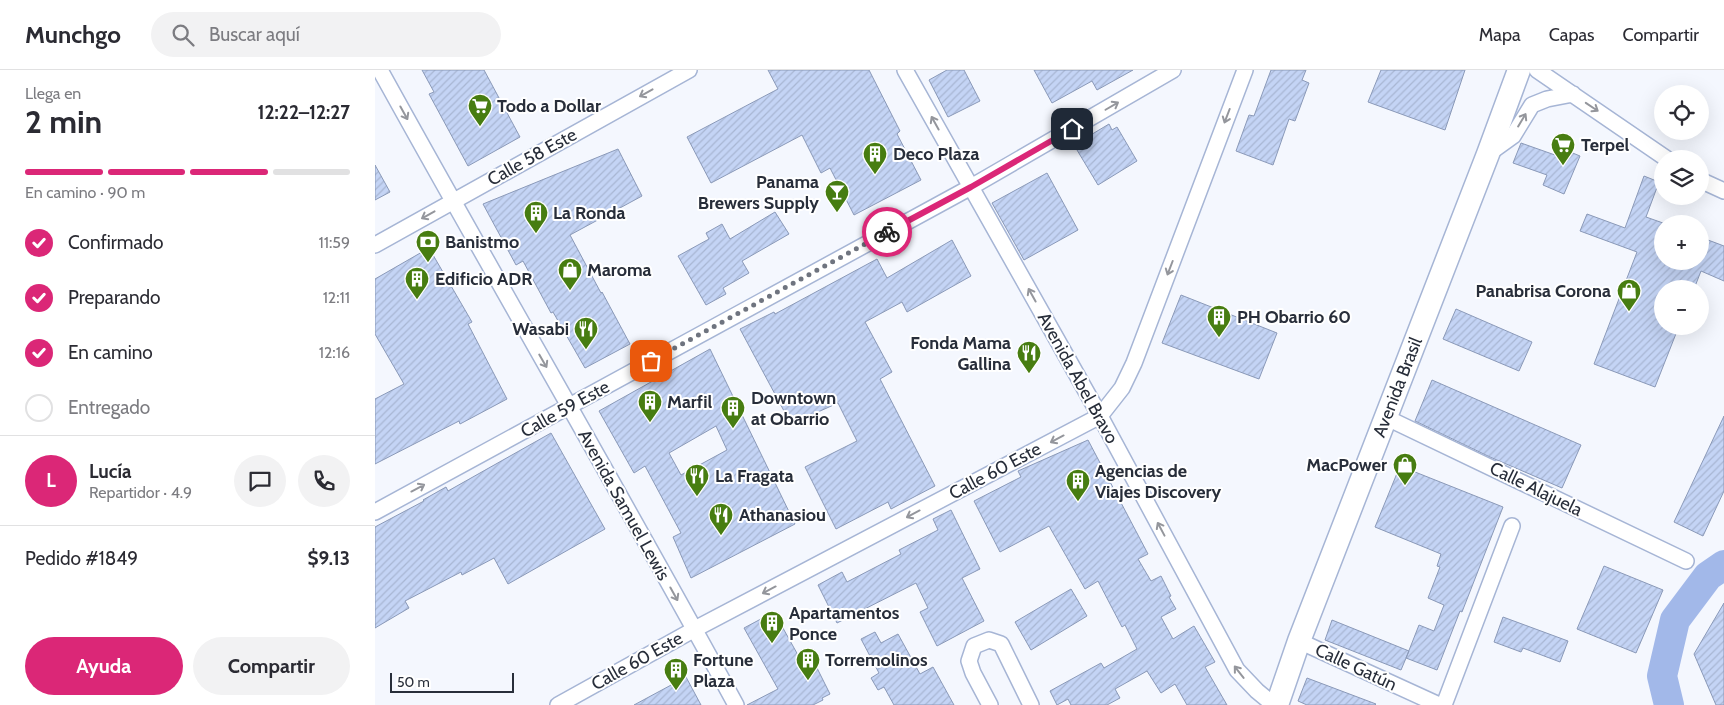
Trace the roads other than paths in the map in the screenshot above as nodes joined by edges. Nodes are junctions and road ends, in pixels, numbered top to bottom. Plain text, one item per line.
1 (380, 70) edge
2 (689, 70) edge
3 (905, 70) edge
4 (1173, 70) edge
5 (1245, 70) edge
6 (1519, 70) edge
7 (1537, 70) edge
8 (1573, 94) junction
9 (1654, 150) edge
10 (1488, 154) junction
11 (1709, 184) edge
12 (971, 187) junction
13 (1724, 191) edge
14 (452, 202) junction
15 (375, 245) edge
16 (569, 406) junction
17 (1100, 416) junction
18 (1385, 416) junction
19 (375, 512) edge
20 (1512, 526) dead end
21 (1686, 561) dead end
22 (695, 629) junction
23 (1299, 641) junction
24 (558, 705) edge
25 (736, 705) edge
26 (990, 705) edge
27 (1031, 705) edge
28 (1276, 705) edge
29 (1439, 705) edge
30 (1444, 705) edge

1 -> 14 street, Avenida Samuel Lewis
2 -> 14 street, Calle 58 Este
12 -> 3 street, Avenida Abel Bravo
12 -> 4 street, Calle 59 Este
5 -> 17 street, Calle 60 Este
6 - 10 main road, Avenida Brasil
7 - 8 street
8 -> 9 street
10 -> 8 street
10 - 18 main road, Avenida Brasil
11 - 13 street
12 - 16 street, Calle 59 Este
17 -> 12 street, Avenida Abel Bravo
14 -> 15 street, Calle 58 Este
14 -> 16 street, Avenida Samuel Lewis
19 -> 16 street, Calle 59 Este
16 -> 22 street, Avenida Samuel Lewis
17 -> 22 street, Calle 60 Este
28 -> 17 street, Avenida Abel Bravo
18 - 21 street, Calle Alajuela
18 - 23 main road, Avenida Brasil
20 - 30 street
22 - 24 street, Calle 60 Este
22 - 25 street, Avenida Samuel Lewis
23 - 28 main road, Avenida Brasil
23 - 29 street, Calle Gatún
26 - 27 street

